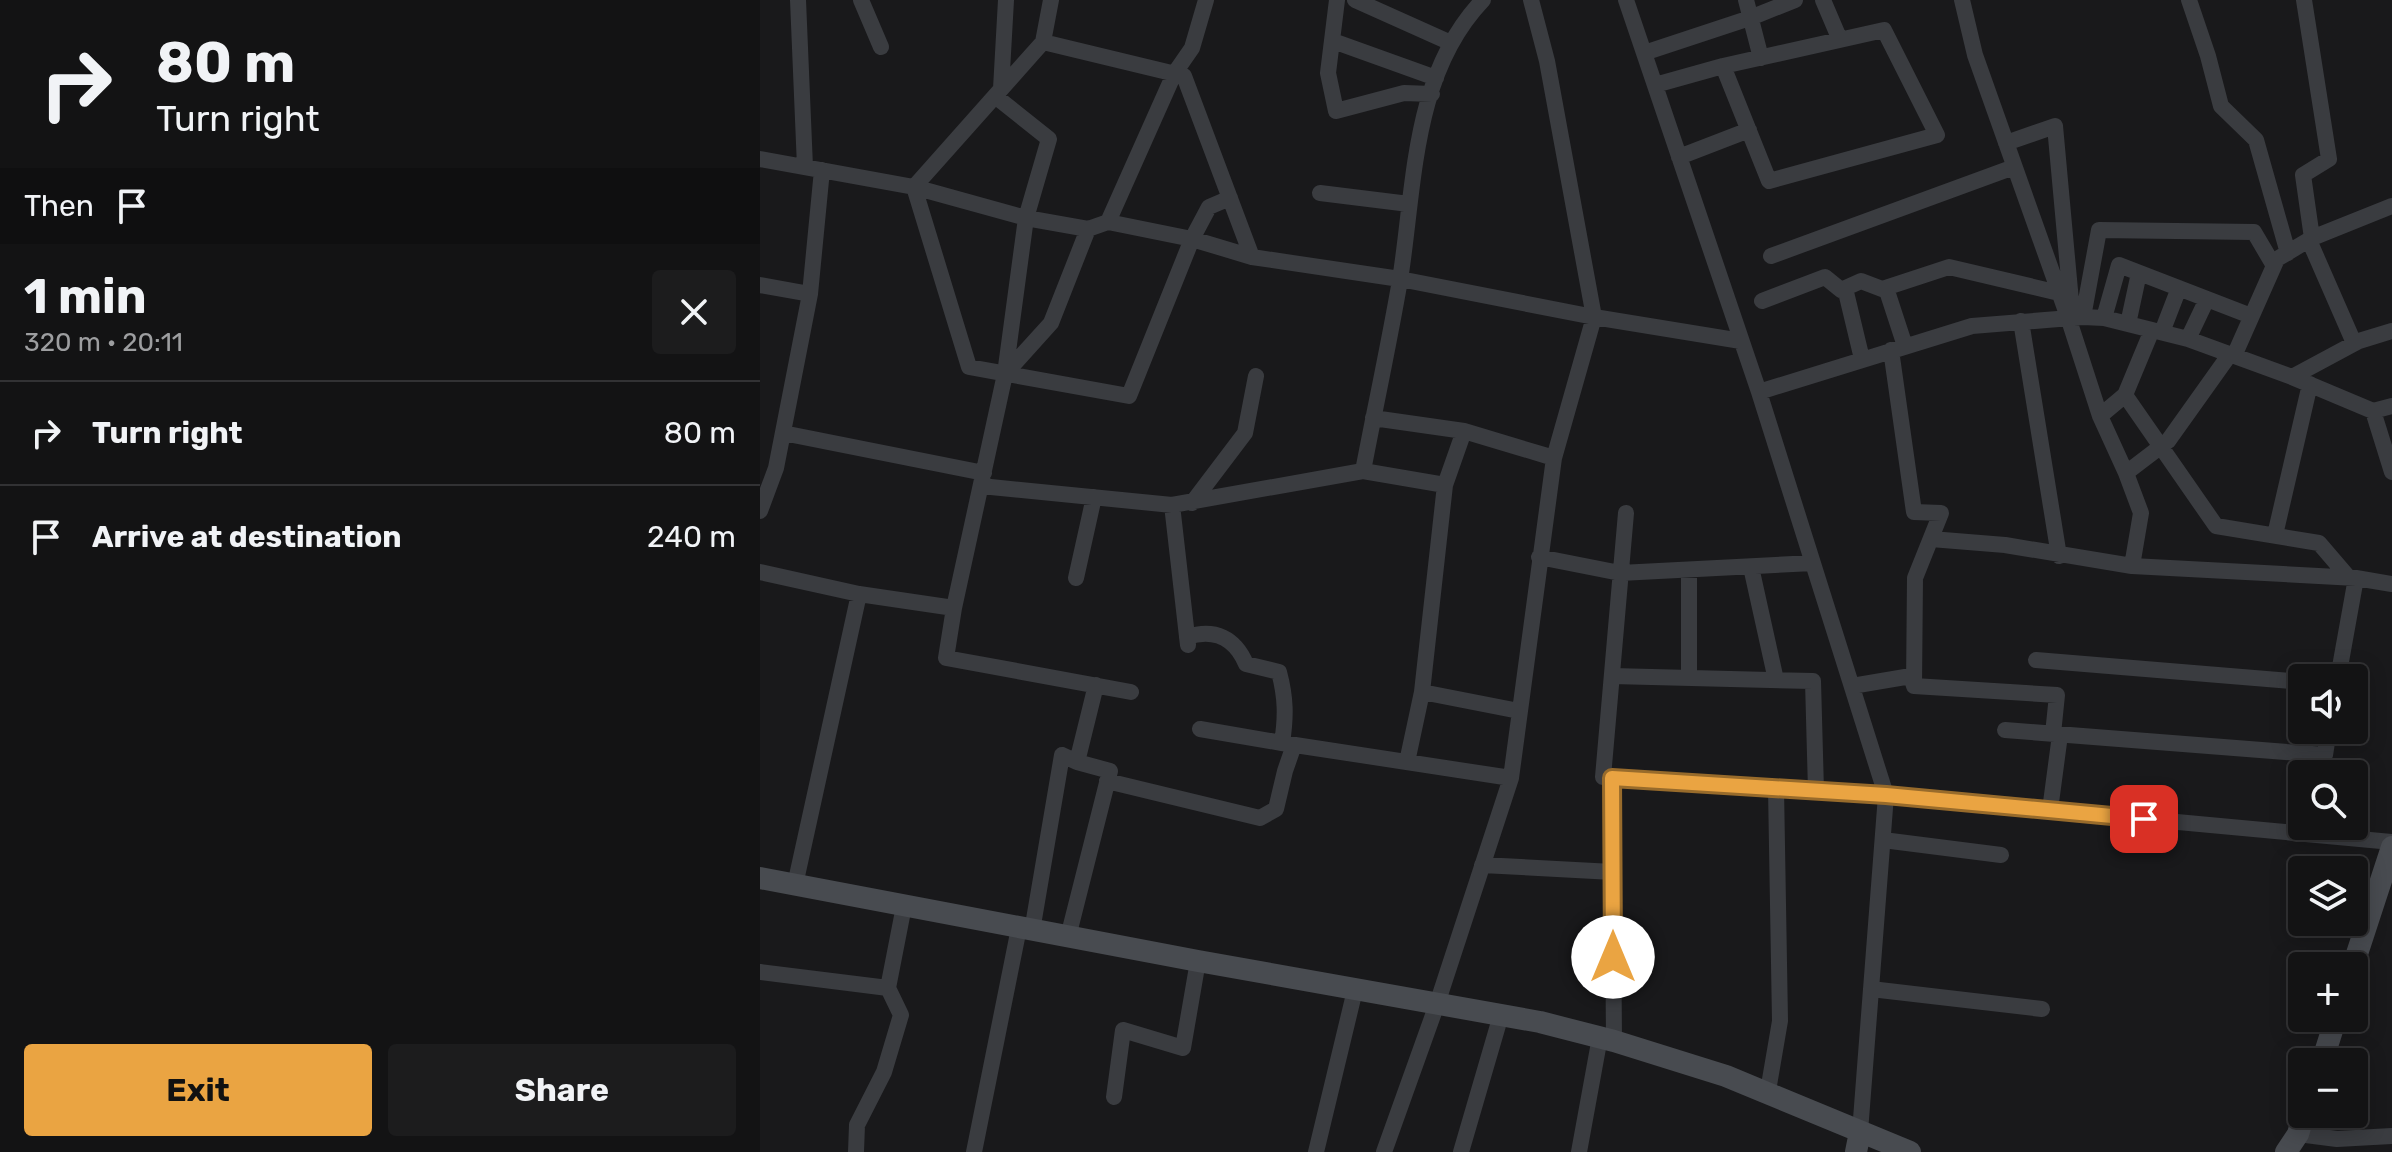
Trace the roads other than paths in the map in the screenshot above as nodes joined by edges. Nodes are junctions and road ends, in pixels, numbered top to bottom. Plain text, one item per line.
1 (798, 0) edge
2 (861, 0) edge
3 (1006, 0) edge
4 (1051, 0) edge
5 (1206, 0) edge
6 (1337, 0) edge
7 (1355, 0) edge
8 (1483, 0) edge
9 (1531, 0) edge
10 (1746, 0) edge
11 (1795, 0) edge
12 (1823, 0) edge
13 (1962, 0) edge
14 (2189, 0) edge
15 (2304, 0) edge
16 (1631, 1) edge
17 (1750, 18) junction
18 (1840, 40) junction
19 (1333, 41) junction
20 (1043, 42) junction
21 (1451, 43) junction
22 (881, 47) dead end
23 (1644, 53) junction
24 (1761, 58) junction
25 (1723, 66) junction
26 (1174, 74) junction
27 (1655, 85) junction
28 (1434, 86) junction
29 (998, 92) junction
30 (1749, 130) junction
31 (2006, 143) junction
32 (1679, 157) junction
33 (760, 159) edge
34 (805, 167) junction
35 (2014, 167) junction
36 (822, 170) junction
37 (914, 187) junction
38 (1320, 193) dead end
39 (1230, 198) junction
40 (1409, 204) junction
41 (2389, 207) edge
42 (1026, 218) junction
43 (1108, 222) junction
44 (2392, 225) edge
45 (1088, 229) junction
46 (1192, 239) junction
47 (2310, 239) junction
48 (2288, 253) junction
49 (1771, 256) dead end
50 (1252, 257) junction
51 (2274, 266) junction
52 (2139, 273) junction
53 (1400, 279) junction
54 (760, 285) edge
55 (1845, 288) junction
56 (1886, 288) junction
57 (2179, 288) junction
58 (2059, 293) junction
59 (810, 294) junction
60 (2207, 299) junction
61 (1762, 301) dead end
62 (2251, 316) junction
63 (1594, 317) junction
64 (2075, 317) junction
65 (2104, 318) junction
66 (2021, 321) junction
67 (2128, 324) junction
68 (2157, 331) junction
69 (2392, 331) edge
70 (2188, 339) junction
71 (1741, 341) junction
72 (2354, 343) junction
73 (1898, 348) junction
74 (2232, 355) junction
75 (1862, 359) junction
76 (1005, 374) junction
77 (1256, 376) dead end
78 (2292, 377) junction
79 (2310, 384) junction
80 (1759, 392) junction
81 (2125, 395) junction
82 (2392, 406) edge
83 (2373, 411) junction
84 (2100, 416) junction
85 (1373, 418) junction
86 (1464, 431) junction
87 (783, 433) junction
88 (2160, 447) junction
89 (1554, 458) junction
90 (1363, 471) junction
91 (2392, 472) edge
92 (2126, 473) junction
93 (982, 479) junction
94 (1445, 485) junction
95 (1094, 497) junction
96 (1192, 503) junction
97 (1172, 505) junction
98 (760, 511) edge
99 (1626, 513) dead end
100 (2275, 535) junction
101 (1931, 539) junction
102 (2059, 556) junction
103 (1539, 557) junction
104 (1813, 563) junction
105 (2132, 566) junction
106 (1751, 567) junction
107 (1689, 570) junction
108 (760, 572) edge
109 (1620, 573) junction
110 (1076, 578) dead end
111 (2352, 578) junction
112 (2392, 584) edge
113 (859, 594) junction
114 (954, 608) junction
115 (2036, 660) dead end
116 (2340, 664) edge
117 (1612, 676) junction
118 (1689, 677) junction
119 (1776, 680) junction
120 (2288, 681) edge
121 (1096, 685) junction
122 (1852, 686) junction
123 (1914, 686) junction
124 (1131, 692) dead end
125 (1422, 692) junction
126 (1519, 711) junction
127 (1200, 729) dead end
128 (2005, 730) dead end
129 (2056, 734) junction
130 (1288, 744) junction
131 (2327, 744) edge
132 (1077, 762) junction
133 (1407, 762) junction
134 (1511, 778) junction
135 (1612, 778) junction
136 (1107, 781) junction
137 (1776, 788) junction
138 (1816, 791) junction
139 (1886, 795) junction
140 (2050, 810) junction
141 (1883, 840) junction
142 (2392, 844) edge
143 (2001, 855) dead end
144 (1482, 865) junction
145 (1613, 872) junction
146 (760, 878) edge
147 (795, 885) junction
148 (904, 906) junction
149 (1026, 929) junction
150 (1068, 937) junction
151 (2357, 952) edge
152 (1198, 961) junction
153 (760, 972) edge
154 (888, 988) junction
155 (1871, 989) junction
156 (1355, 990) junction
157 (1437, 1004) junction
158 (2042, 1009) dead end
159 (1501, 1015) junction
160 (1607, 1039) junction
161 (1768, 1091) junction
162 (1114, 1097) dead end
163 (2296, 1133) edge
164 (2392, 1136) edge
165 (1858, 1142) edge
166 (856, 1152) edge
167 (974, 1152) edge
168 (1316, 1152) edge
169 (1384, 1152) edge
170 (1461, 1152) edge
171 (1579, 1152) edge
172 (1910, 1152) edge

1 - 34 street
2 - 22 street
3 - 29 street
4 - 20 street
5 - 26 street
6 - 19 street
7 - 21 street
8 - 21 street
9 - 63 street
10 - 17 street
11 - 17 street
12 - 18 street
13 - 31 street
14 - 48 street
15 - 47 street
16 - 23 street
17 - 23 street
17 - 24 street
18 - 24 street
18 - 30 street
19 - 28 street
19 - 28 street
20 - 26 street
20 - 29 street
21 - 28 street
23 - 27 street
24 - 25 street
25 - 27 street
25 - 30 street
26 - 39 street
26 - 43 street
27 - 32 street
28 - 40 street
29 - 37 street
29 - 42 street
30 - 32 street
31 - 35 street
31 - 64 street
32 - 71 street
33 - 34 street
34 - 36 street
35 - 49 street
35 - 58 street
36 - 37 street
36 - 59 street
37 - 42 street
37 - 76 street
38 - 40 street
39 - 46 street
39 - 50 street
40 - 53 street
41 - 44 street
41 - 47 street
42 - 45 street
42 - 76 street
43 - 45 street
43 - 46 street
45 - 76 street
46 - 50 street
46 - 76 street
47 - 48 street
47 - 72 street
48 - 51 street
50 - 53 street
51 - 62 street
51 - 64 street
52 - 57 street
52 - 65 street
52 - 67 street
53 - 63 street
53 - 85 street
54 - 59 street
55 - 56 street
55 - 61 street
55 - 75 street
56 - 58 street
56 - 73 street
57 - 60 street
57 - 68 street
58 - 64 street
59 - 87 street
60 - 62 street
60 - 70 street
62 - 74 street
63 - 71 street
63 - 89 street
64 - 65 street
64 - 66 street
64 - 84 street
65 - 67 street
66 - 73 street
66 - 102 street
67 - 68 street
68 - 70 street
68 - 81 street
69 - 72 street
70 - 74 street
71 - 80 street
72 - 78 street
73 - 75 street
73 - 101 street
74 - 78 street
74 - 88 street
75 - 80 street
76 - 93 street
77 - 96 street
78 - 79 street
79 - 83 street
79 - 100 street
80 - 104 street
81 - 84 street
81 - 88 street
82 - 83 street
83 - 91 street
84 - 92 street
85 - 86 street
85 - 90 street
86 - 89 street
86 - 94 street
87 - 93 street
87 - 98 street
88 - 92 street
88 - 100 street
89 - 103 street
90 - 94 street
90 - 96 street
92 - 105 street
93 - 95 street
93 - 114 street
94 - 125 street
95 - 97 street
95 - 110 street
96 - 97 street
97 - 130 street
99 - 109 street
100 - 111 street
101 - 102 street
101 - 123 street
102 - 105 street
103 - 109 street
103 - 126 street
104 - 106 street
104 - 122 street
105 - 111 street
106 - 107 street
106 - 119 street
107 - 109 street
107 - 118 street
108 - 113 street
109 - 117 street
111 - 112 street
111 - 116 street
113 - 114 street
113 - 147 street
114 - 121 street
115 - 120 street
117 - 118 street
117 - 135 street
118 - 119 street
119 - 138 street
121 - 124 street
121 - 132 street
122 - 123 street
122 - 139 street
123 - 129 street
125 - 126 street
125 - 133 street
126 - 134 street
127 - 130 street
128 - 129 street
129 - 131 street
129 - 140 street
130 - 133 street
130 - 136 street
132 - 136 street
132 - 149 street
133 - 134 street
134 - 144 street
135 - 137 street
135 - 145 street
136 - 150 street
137 - 138 street
137 - 161 street
138 - 139 street
139 - 140 street
139 - 141 street
140 - 142 street
141 - 143 street
141 - 155 street
142 - 151 main road
144 - 145 street
144 - 157 street
145 - 160 street
146 - 147 main road
147 - 148 main road
148 - 149 main road
148 - 154 street
149 - 150 main road
149 - 167 street
150 - 152 main road
152 - 156 main road
152 - 162 street
153 - 154 street
154 - 166 street
155 - 158 street
155 - 165 street
156 - 157 main road
156 - 168 street
157 - 159 main road
157 - 169 street
159 - 160 main road
159 - 170 street
160 - 161 main road
160 - 171 street
161 - 165 main road
163 - 164 street
165 - 172 main road

